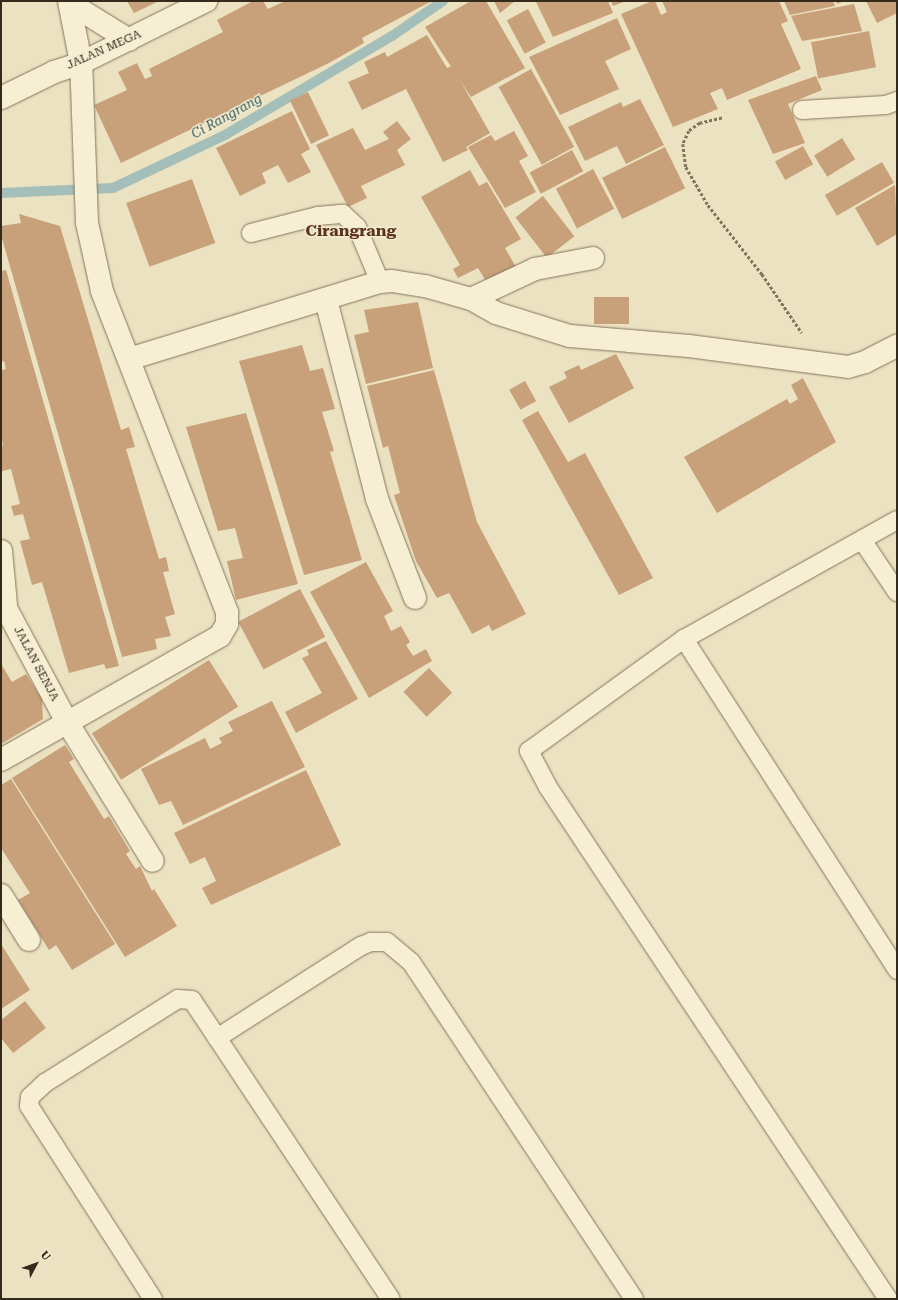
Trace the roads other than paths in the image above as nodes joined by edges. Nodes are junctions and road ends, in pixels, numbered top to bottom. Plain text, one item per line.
1 (206, 1) edge
2 (70, 2) edge
3 (129, 40) junction
4 (81, 63) junction
5 (1, 98) edge
6 (897, 101) edge
7 (802, 110) dead end
8 (251, 233) dead end
9 (593, 258) dead end
10 (380, 282) junction
11 (471, 299) junction
12 (326, 300) junction
13 (897, 346) edge
14 (129, 359) junction
15 (897, 520) edge
16 (862, 540) junction
17 (1, 551) edge
18 (897, 592) edge
19 (415, 598) dead end
20 (3, 602) edge
21 (684, 639) junction
22 (67, 722) junction
23 (1, 760) edge
24 (153, 862) dead end
25 (4, 908) edge
26 (29, 940) dead end
27 (897, 970) edge
28 (217, 1038) junction
29 (153, 1299) edge
30 (391, 1299) edge
31 (634, 1299) edge
32 (888, 1299) edge

1 - 3 street, JALAN MEGA
2 - 3 street
2 - 4 street
3 - 4 street, JALAN MEGA
4 - 5 street, JALAN MEGA
4 - 14 street
6 - 7 lane
8 - 10 lane
9 - 11 street
10 - 11 street
10 - 12 street
11 - 13 street
12 - 14 street
12 - 19 street
14 - 22 street
15 - 16 lane
16 - 18 lane
16 - 21 lane
17 - 20 street, JALAN SENJA
20 - 22 street, JALAN SENJA
21 - 27 lane
21 - 32 lane
22 - 23 street
22 - 24 street, JALAN SENJA
25 - 26 street
28 - 29 lane
28 - 30 lane
28 - 31 lane

